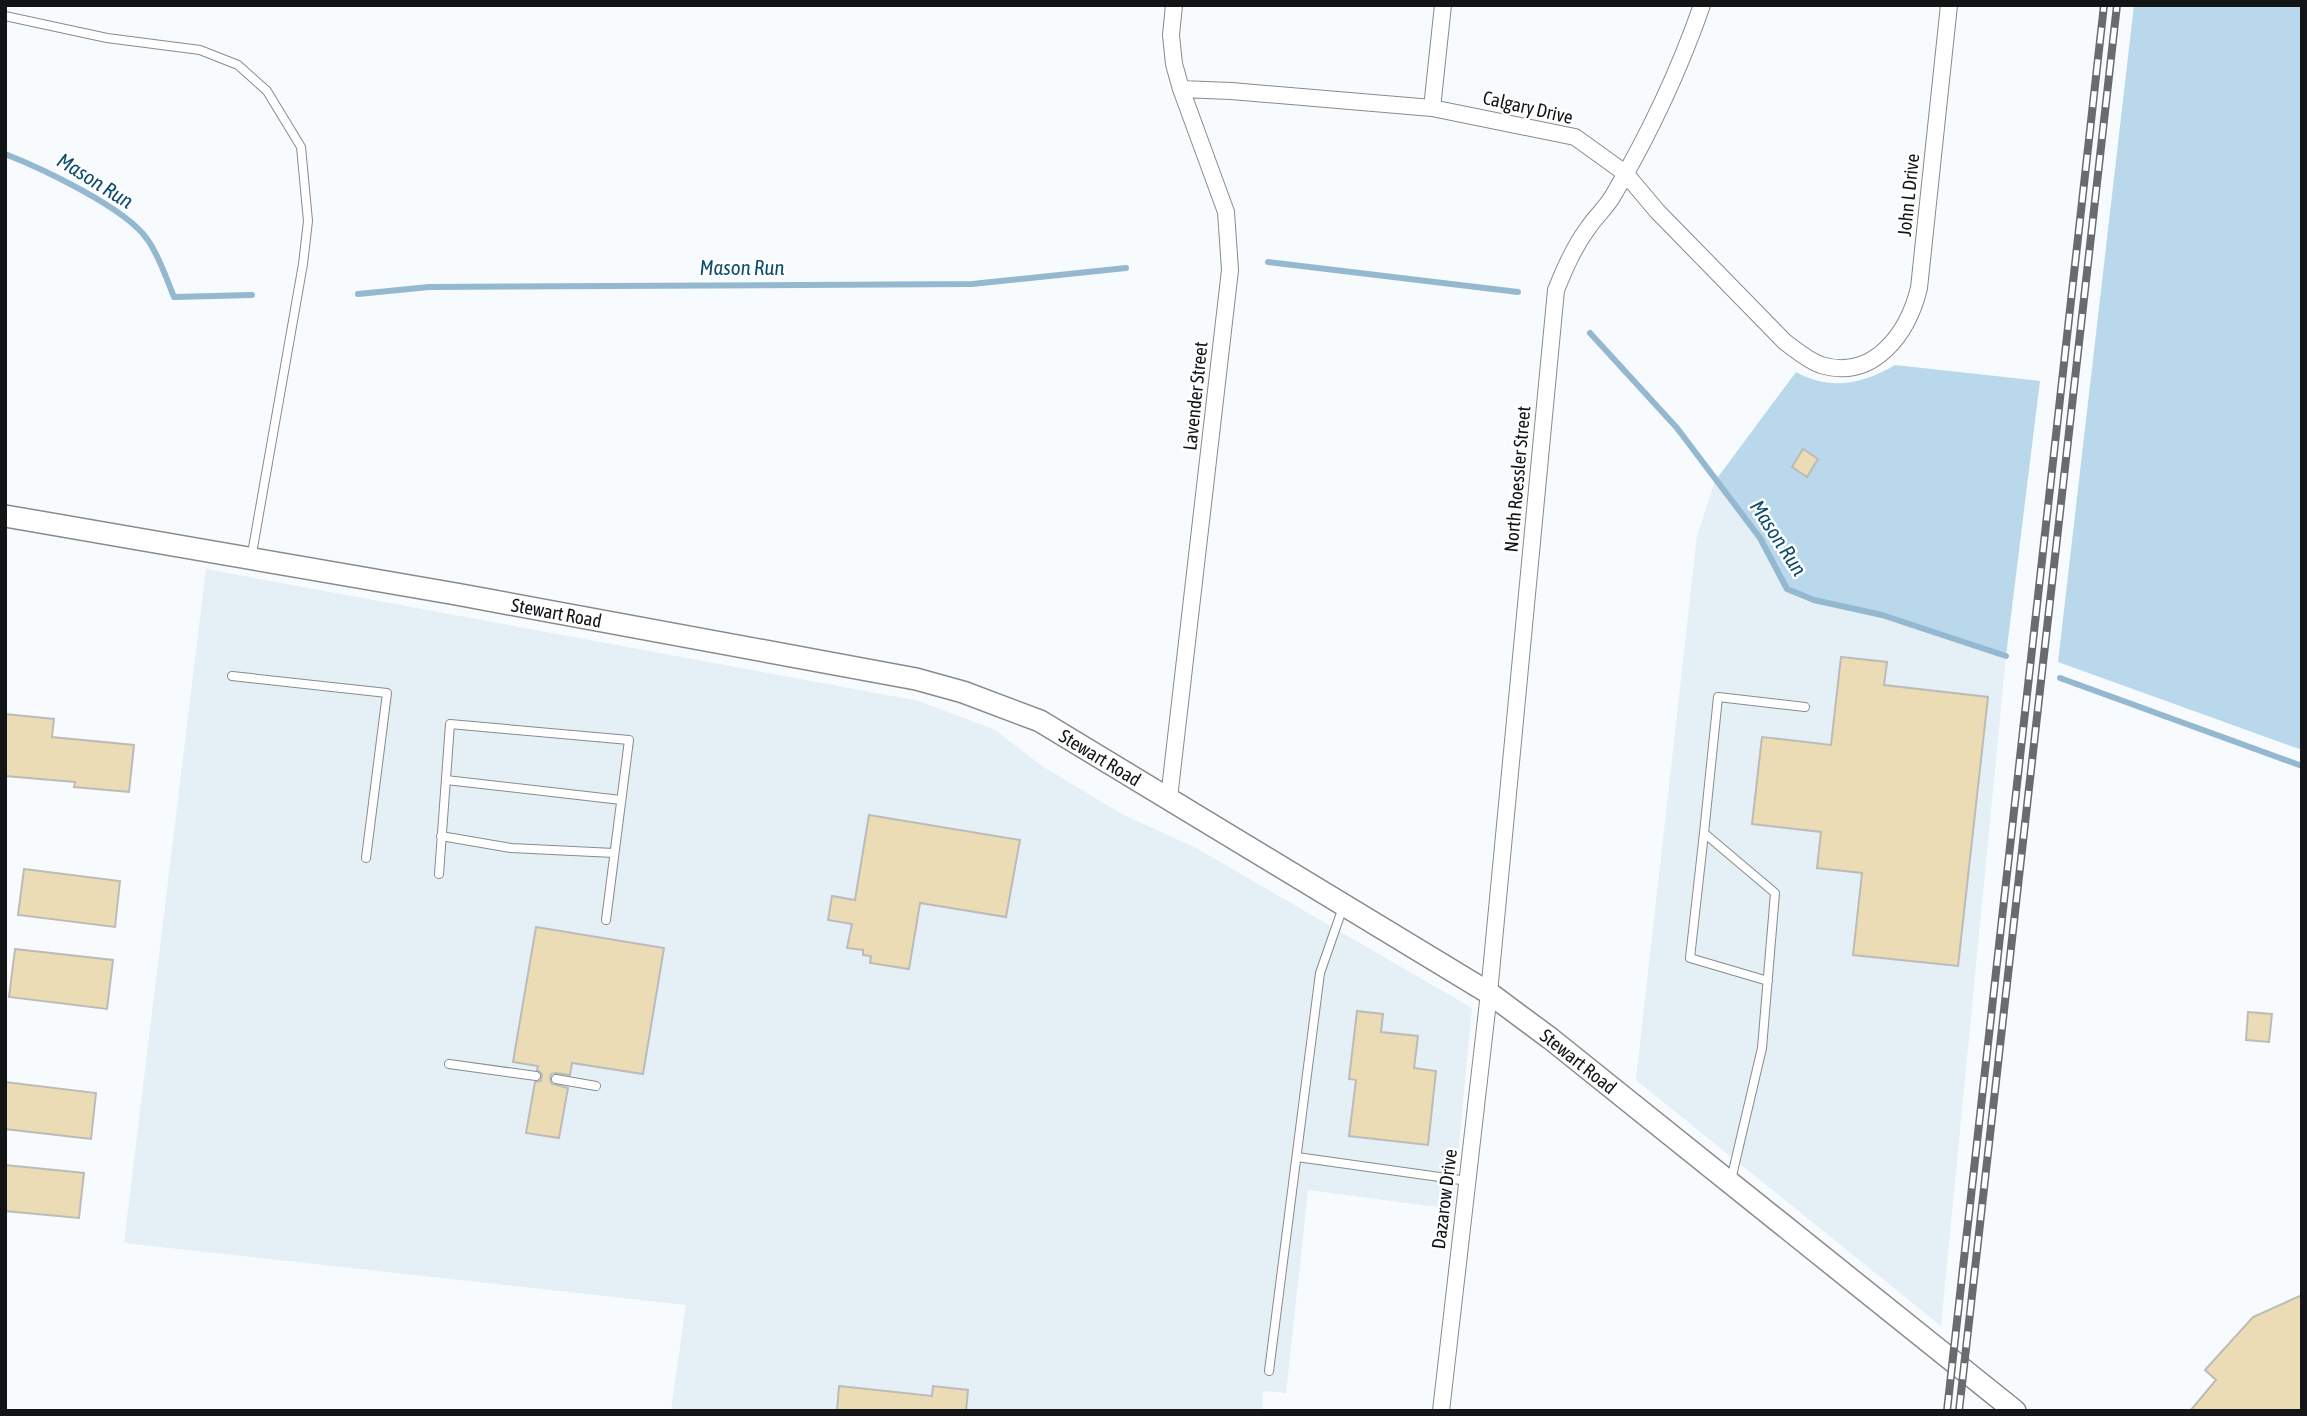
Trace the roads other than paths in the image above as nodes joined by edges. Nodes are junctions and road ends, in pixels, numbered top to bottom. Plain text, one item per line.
1 (1174, 5) edge
2 (1443, 5) edge
3 (1702, 5) edge
4 (1949, 5) edge
5 (5, 16) edge
6 (1181, 89) junction
7 (1432, 108) junction
8 (1625, 173) junction
9 (1861, 365) joint
10 (5, 516) edge
11 (251, 559) junction
12 (232, 677) dead end
13 (1805, 707) dead end
14 (446, 780) junction
15 (1169, 798) junction
16 (621, 800) junction
17 (1704, 833) junction
18 (442, 836) junction
19 (614, 853) junction
20 (366, 858) dead end
21 (439, 874) dead end
22 (1344, 905) junction
23 (606, 920) dead end
24 (1768, 981) junction
25 (1489, 993) junction
26 (449, 1064) dead end
27 (536, 1076) dead end
28 (556, 1079) dead end
29 (596, 1086) dead end
30 (1297, 1157) junction
31 (1468, 1181) junction
32 (1730, 1182) junction
33 (1269, 1371) dead end
34 (1441, 1411) edge
35 (2015, 1411) edge

1 - 6 street, Lavender Street
2 - 7 street
3 - 8 street, North Roessler Street
4 - 9 street, John L Drive
5 - 11 lane
6 - 7 street, Calgary Drive
6 - 15 street, Lavender Street
7 - 8 street, Calgary Drive
8 - 9 street, Calgary Drive
8 - 25 street, North Roessler Street
10 - 11 street, Stewart Road
11 - 15 street, Stewart Road
12 - 20 lane
13 - 17 lane
14 - 16 lane
14 - 16 lane
14 - 18 lane
15 - 22 street, Stewart Road
16 - 19 lane
17 - 24 lane
17 - 24 lane
18 - 19 lane
18 - 21 lane
19 - 23 lane
22 - 25 street, Stewart Road
22 - 30 lane
24 - 32 lane
25 - 31 street, Dazarow Drive
25 - 32 street, Stewart Road
26 - 27 lane
28 - 29 lane
30 - 31 lane
30 - 33 lane
31 - 34 street, Dazarow Drive
32 - 35 street, Stewart Road

